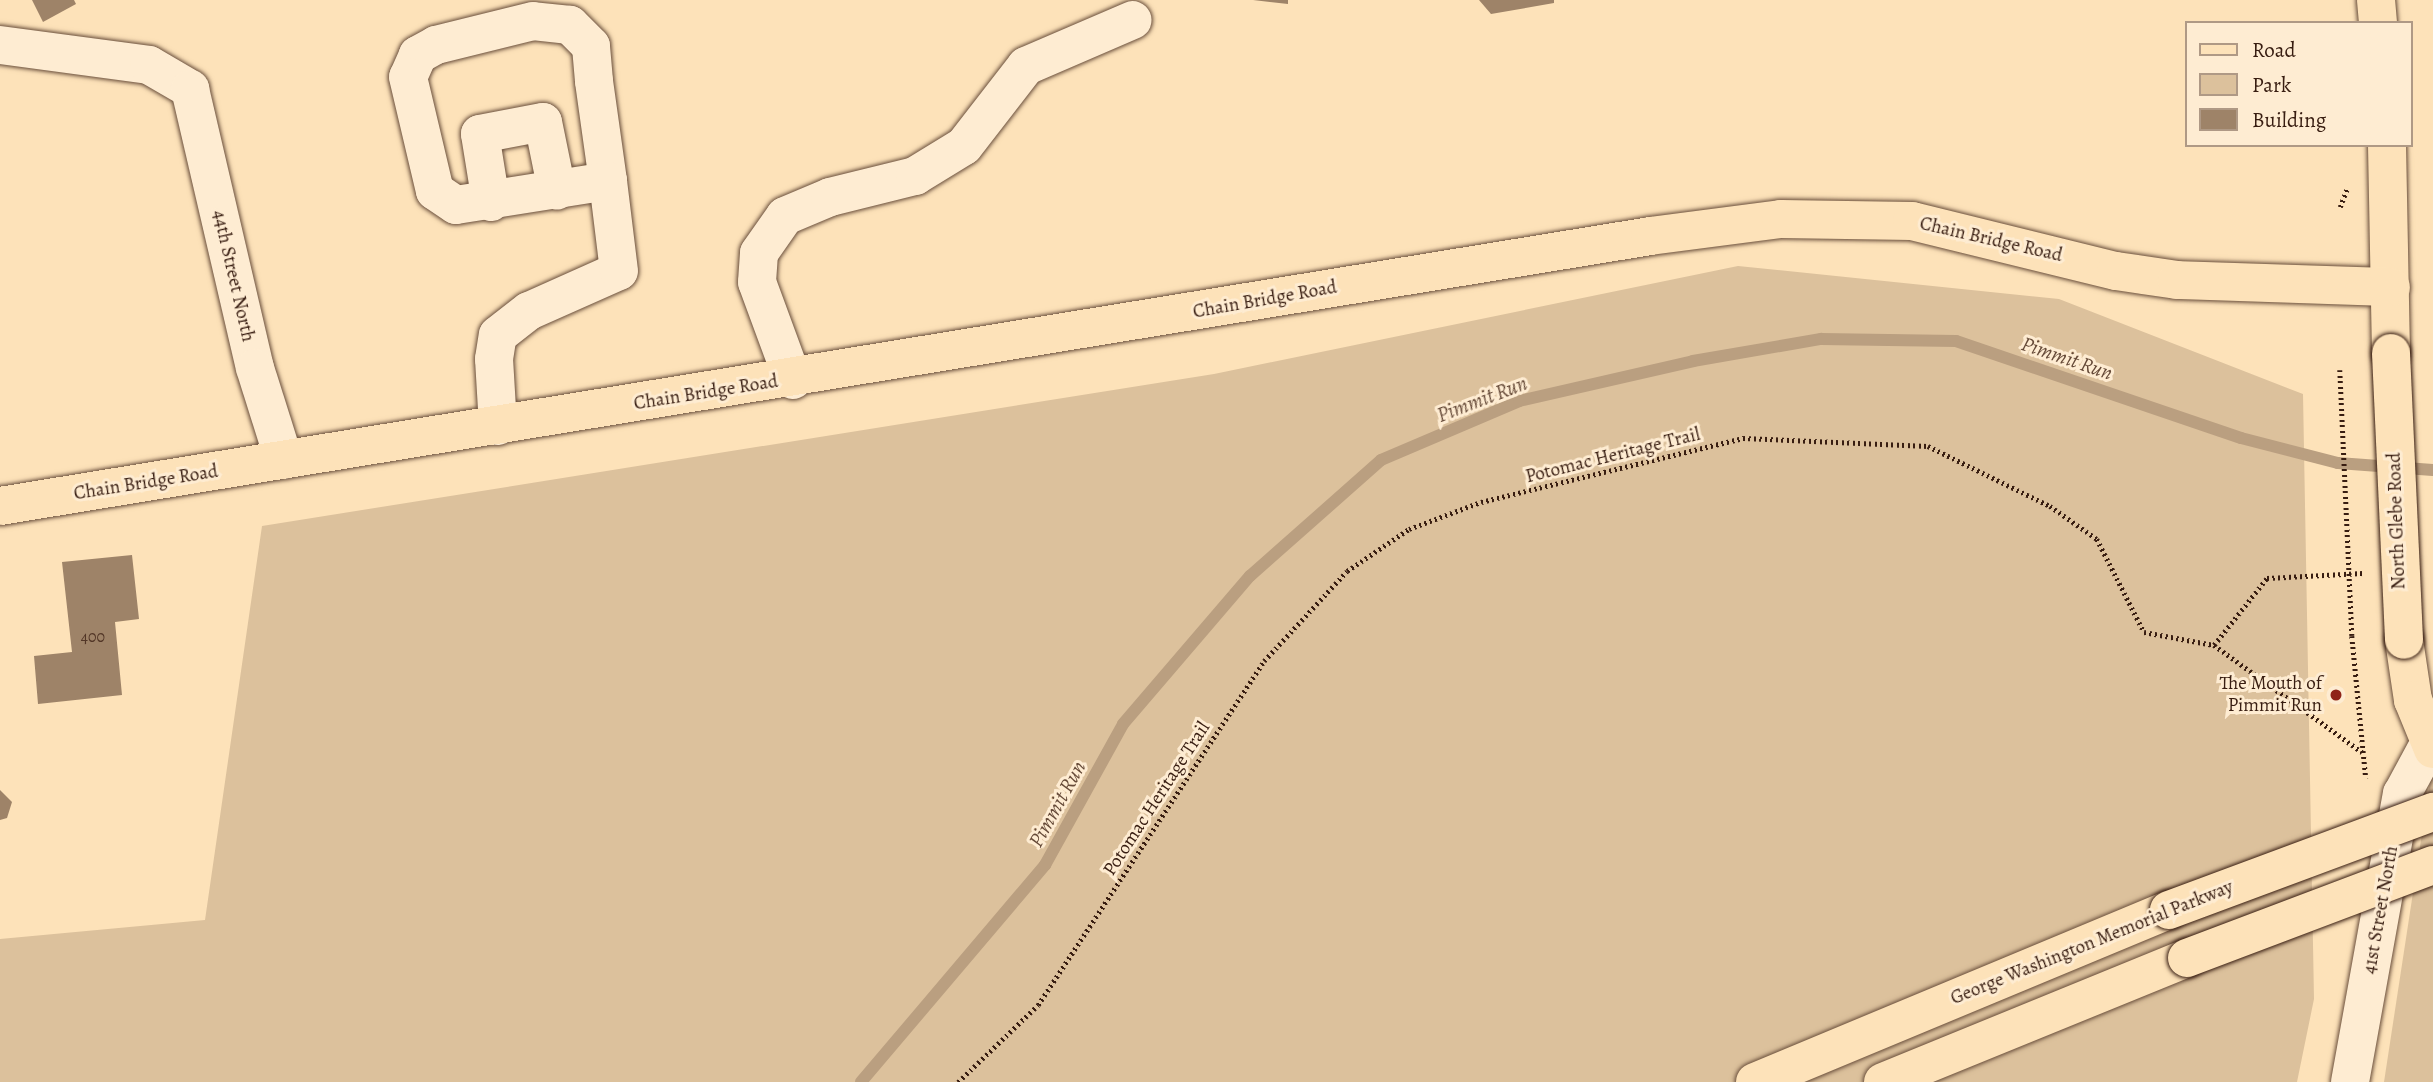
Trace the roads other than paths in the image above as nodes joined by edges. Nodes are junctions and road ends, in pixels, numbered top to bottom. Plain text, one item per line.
1 (2376, 0) edge
2 (1133, 20) dead end
3 (2378, 21) edge
4 (0, 45) edge
5 (2387, 147) edge
6 (608, 181) junction
7 (557, 191) junction
8 (491, 202) junction
9 (2391, 287) junction
10 (793, 380) junction
11 (498, 426) junction
12 (284, 460) junction
13 (0, 506) edge
14 (2431, 747) edge
15 (2433, 812) edge
16 (2433, 865) edge
17 (1755, 1082) edge
18 (1883, 1082) edge
19 (2350, 1082) edge

1 - 3 main road
2 - 10 street
4 - 12 street, 44th Street North
5 - 9 main road
6 - 7 street
6 - 8 street
6 - 11 street
7 - 8 street
7 - 8 street
9 - 10 main road, Chain Bridge Road
9 - 14 main road, North Glebe Road, bridge
10 - 11 main road, Chain Bridge Road
11 - 12 main road, Chain Bridge Road
12 - 13 main road, Chain Bridge Road
14 - 19 street, 41st Street North
15 - 17 main road, George Washington Memorial Parkway, bridge
16 - 18 main road, bridge

